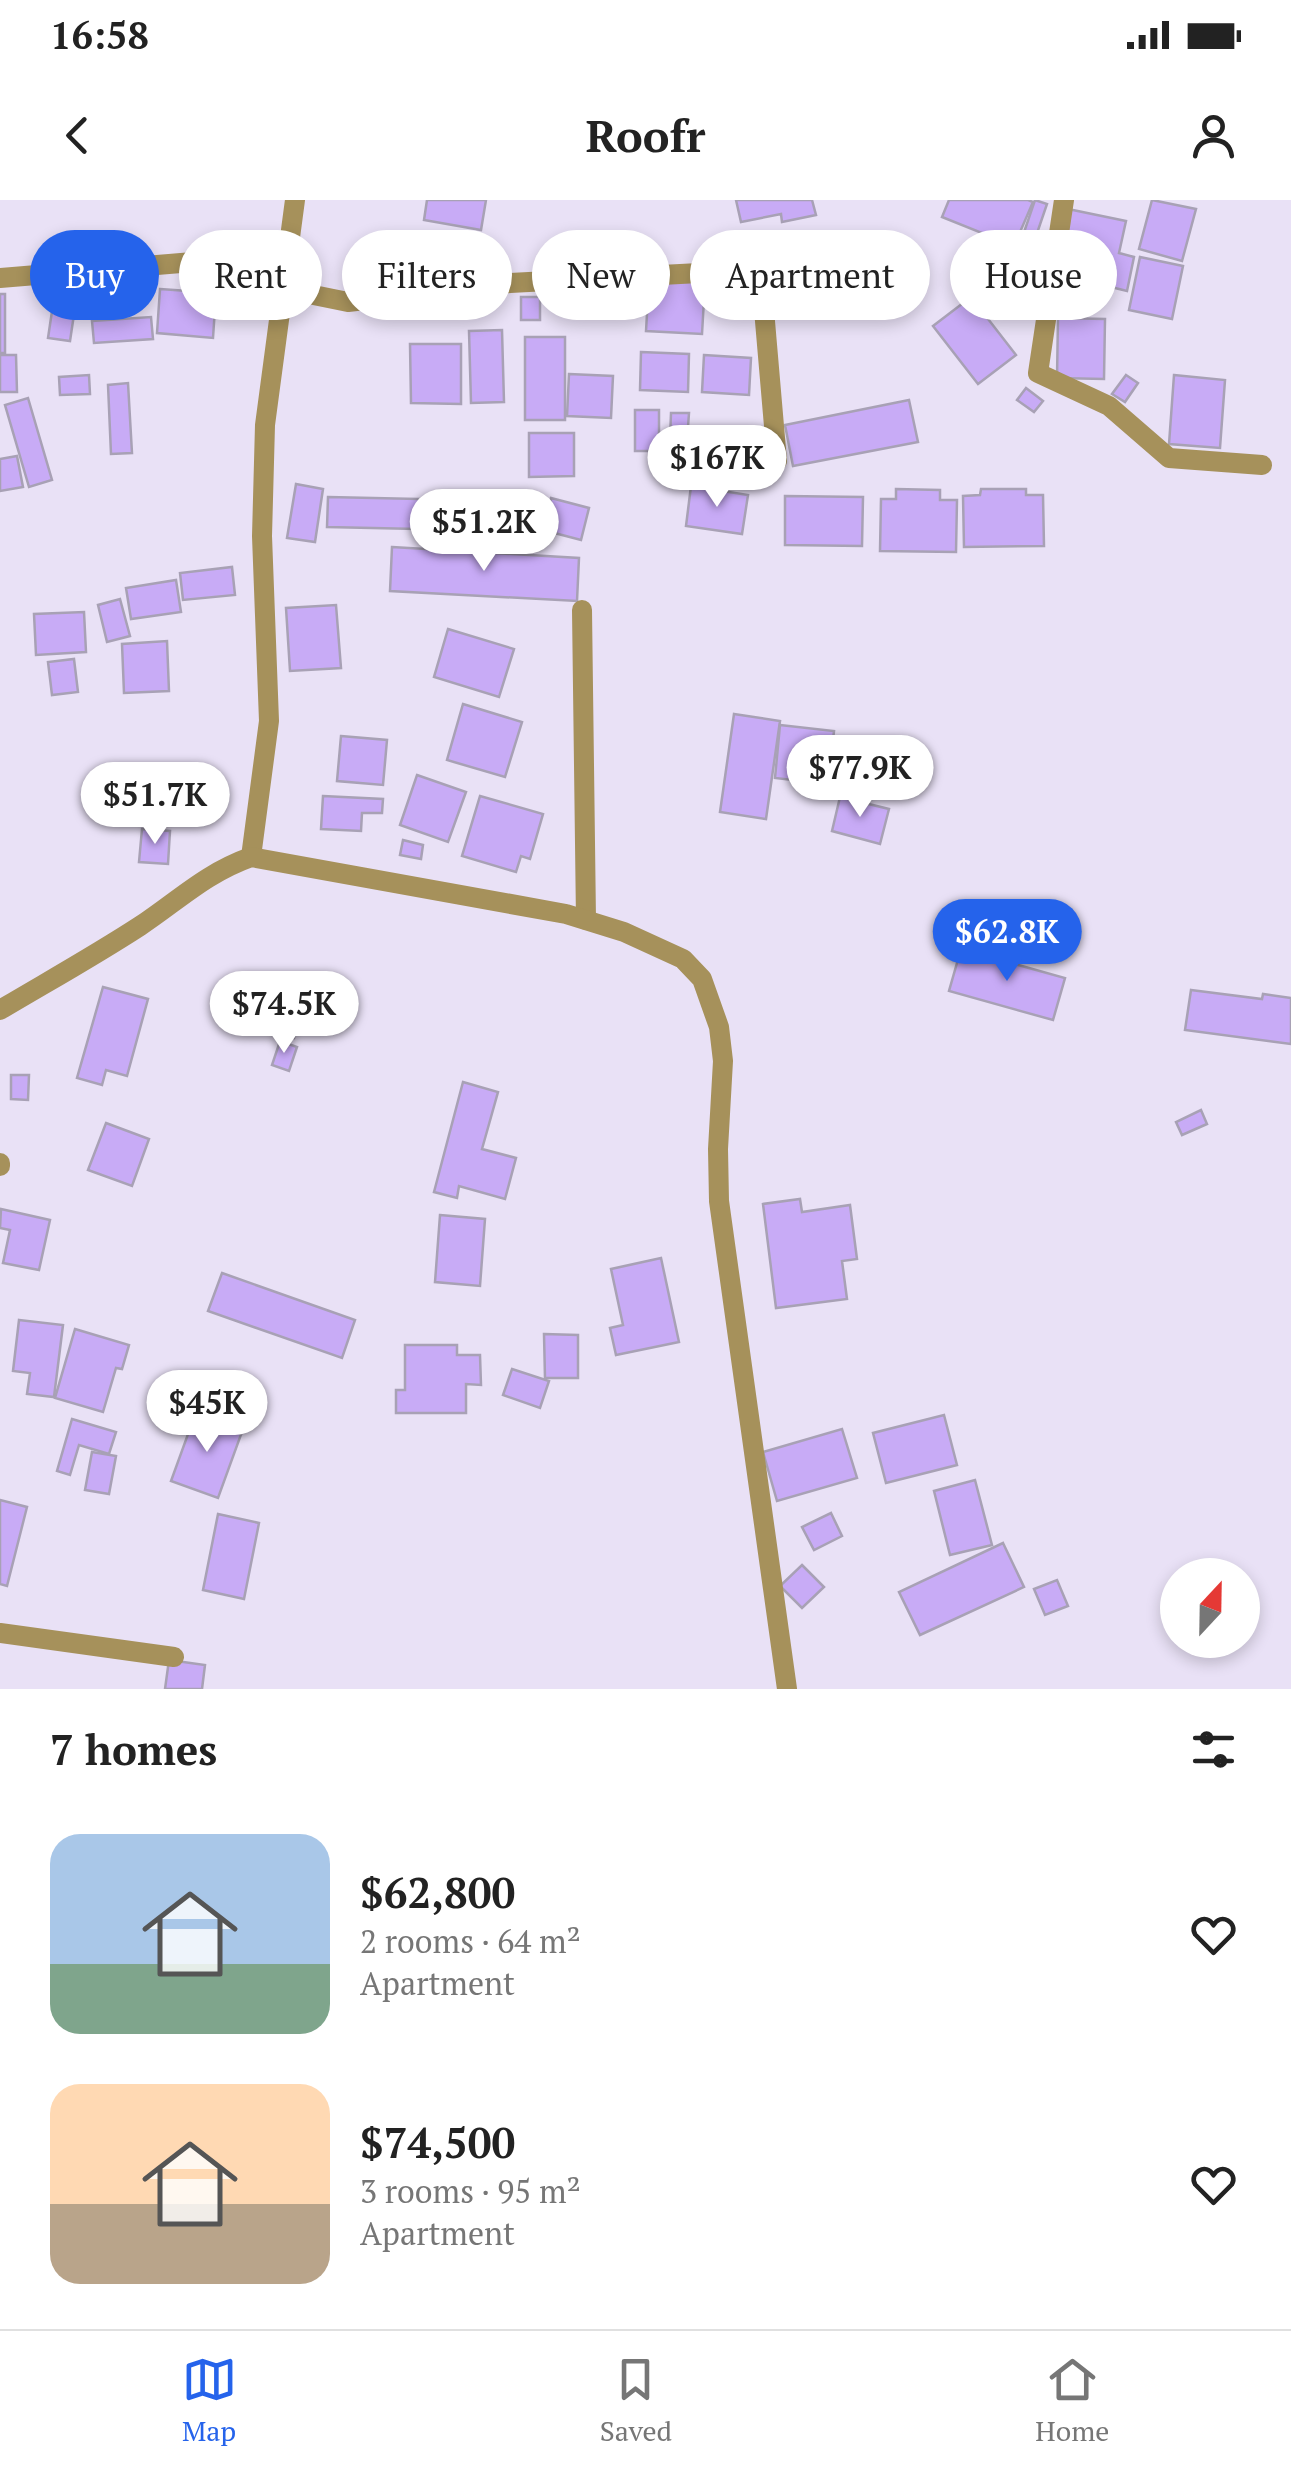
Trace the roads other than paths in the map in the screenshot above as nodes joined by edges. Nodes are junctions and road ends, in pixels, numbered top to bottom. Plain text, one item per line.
1 (295, 200) edge
2 (1064, 200) edge
3 (291, 230) edge
4 (179, 264) edge
5 (0, 278) edge
6 (322, 296) edge
7 (280, 320) edge
8 (777, 461) dead end
9 (1262, 465) dead end
10 (582, 610) dead end
11 (252, 857) junction
12 (586, 920) junction
13 (0, 1010) edge
14 (0, 1633) edge
15 (174, 1657) dead end
16 (787, 1689) edge

1 - 3 street
2 - 9 street
4 - 5 street
6 - 8 street
7 - 11 street
10 - 12 street
11 - 12 street
11 - 13 street
12 - 16 street
14 - 15 street

